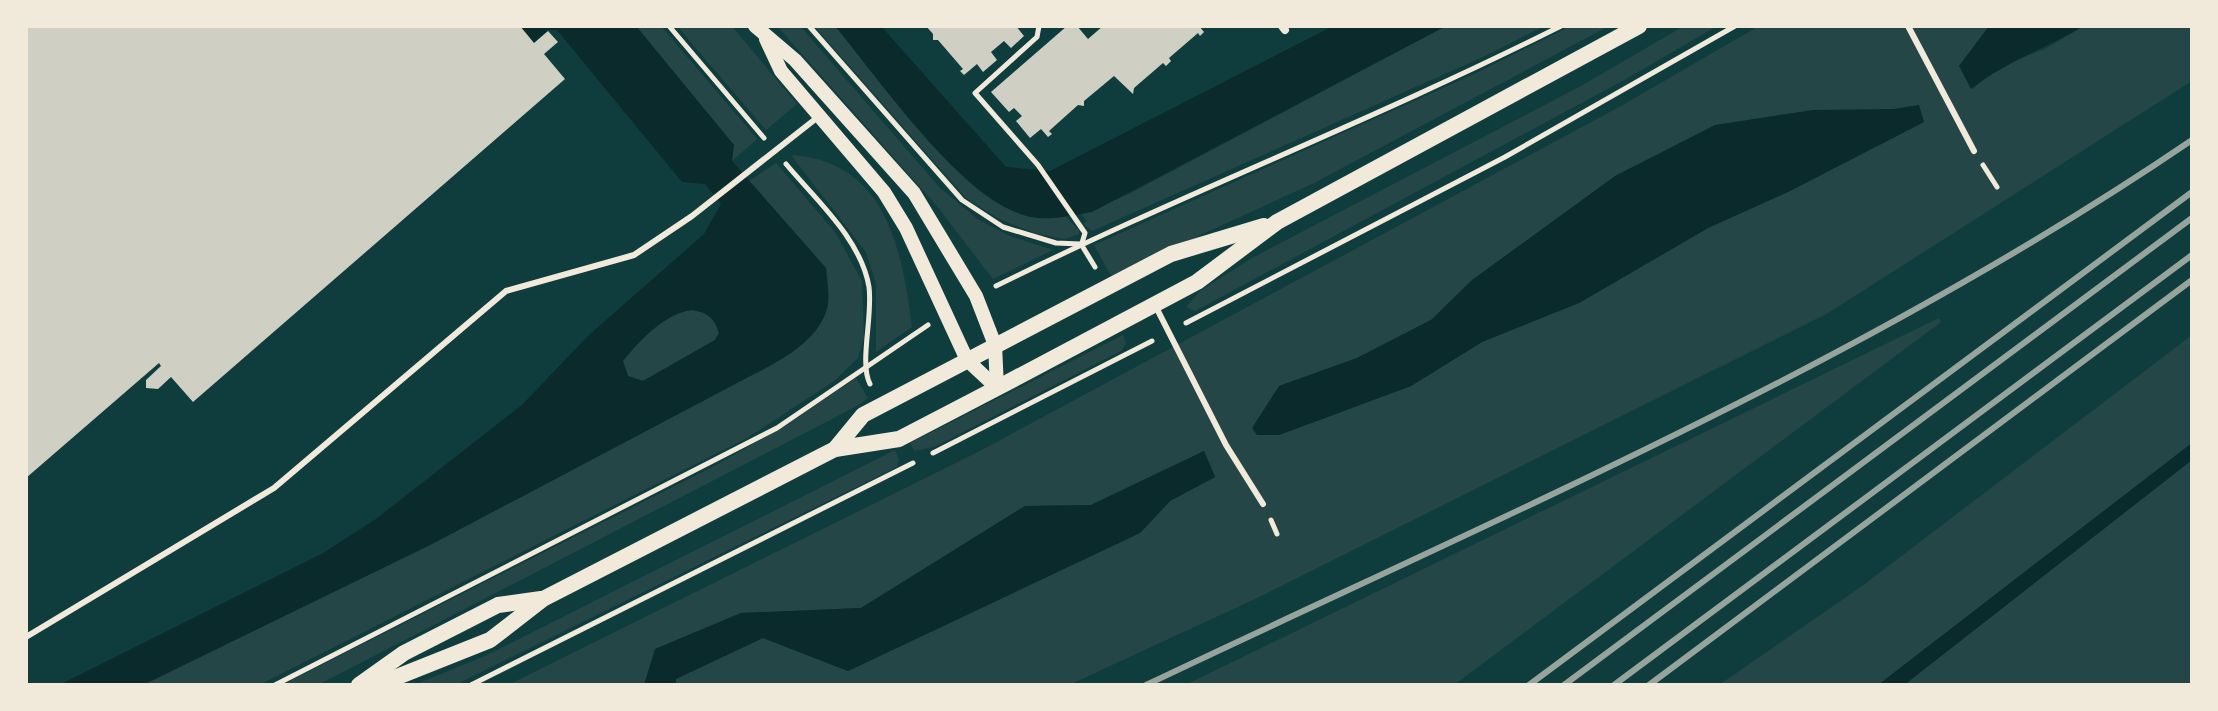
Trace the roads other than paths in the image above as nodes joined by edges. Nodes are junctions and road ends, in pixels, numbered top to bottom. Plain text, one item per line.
1 (755, 26) edge
2 (1639, 26) edge
3 (1908, 26) edge
4 (766, 39) junction
5 (818, 117) junction
6 (1974, 151) dead end
7 (1277, 222) junction
8 (1155, 304) junction
9 (995, 345) junction
10 (967, 360) junction
11 (997, 388) junction
12 (835, 449) junction
13 (1263, 504) dead end
14 (543, 599) junction
15 (26, 637) edge
16 (359, 685) edge
17 (377, 685) edge

1 - 4 street
2 - 7 main road
3 - 6 lane
4 - 5 street
4 - 9 street
5 - 10 street
5 - 15 lane
7 - 8 main road
7 - 9 main road
8 - 11 main road
8 - 13 lane
9 - 10 main road
9 - 11 street
10 - 11 street
10 - 12 main road
11 - 12 main road
12 - 14 main road
14 - 16 main road
14 - 17 main road

